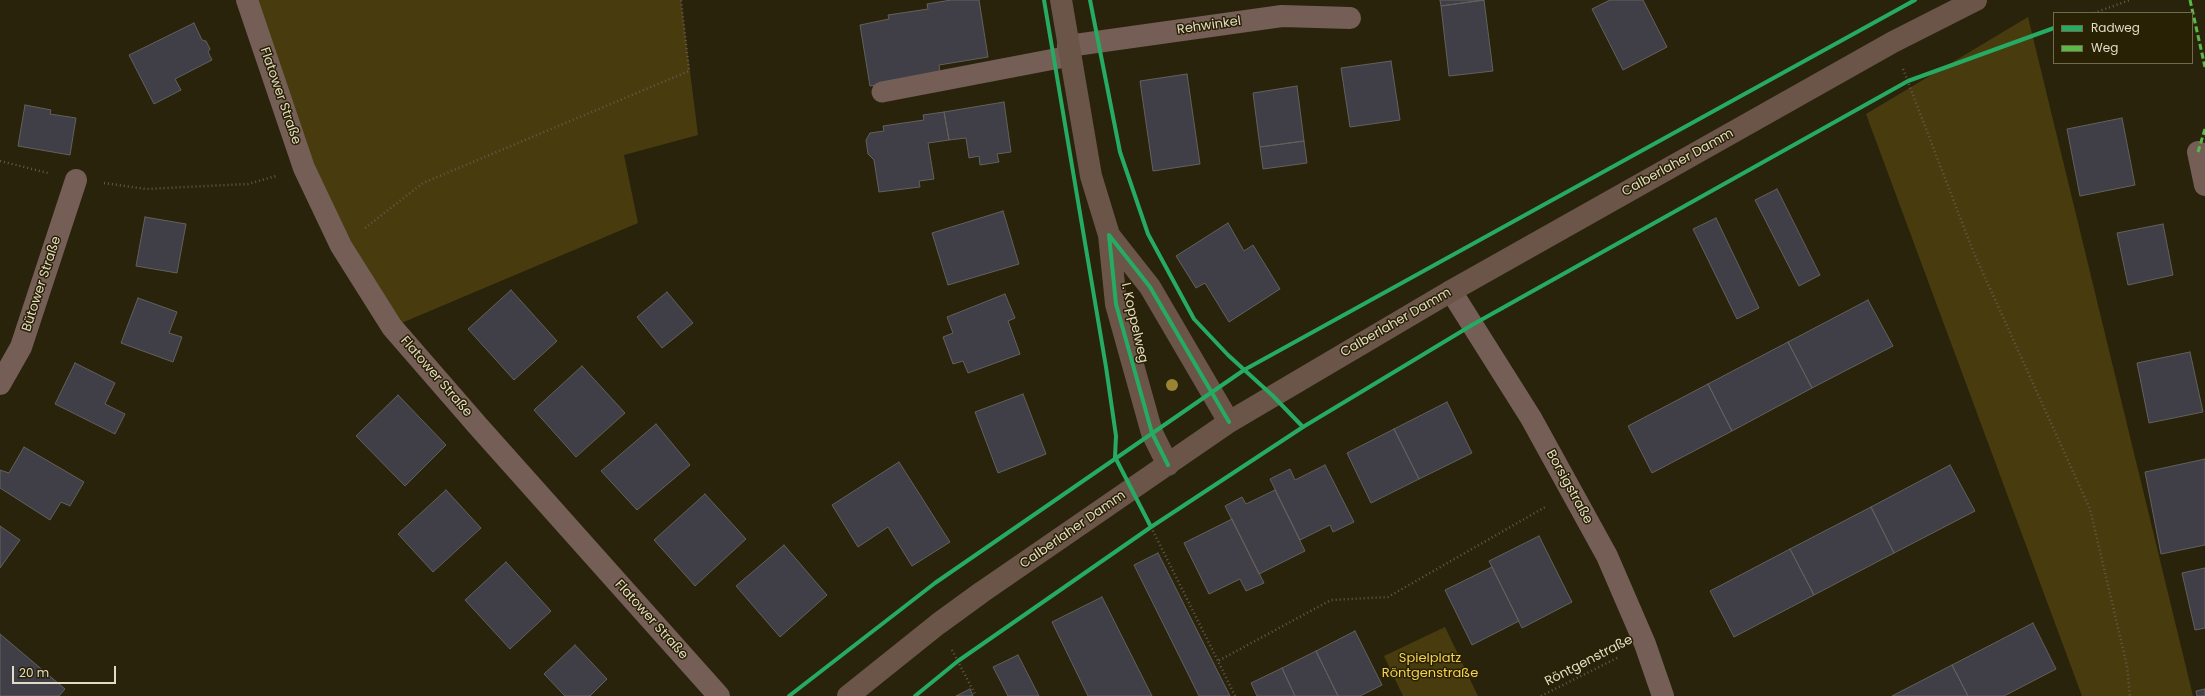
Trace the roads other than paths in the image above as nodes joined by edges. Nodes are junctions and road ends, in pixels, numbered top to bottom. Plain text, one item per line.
1 (247, 0) edge
2 (1061, 0) edge
3 (1976, 0) edge
4 (1350, 18) dead end
5 (1069, 51) junction
6 (882, 92) dead end
7 (2198, 152) dead end
8 (76, 180) road end
9 (2205, 185) edge
10 (1109, 235) junction
11 (1451, 291) junction
12 (0, 384) edge
13 (1229, 422) junction
14 (1168, 465) junction
15 (718, 696) edge
16 (848, 696) edge
17 (1663, 696) edge

1 - 15 street, Flatower Straße
2 - 5 street, I. Koppelweg
3 - 11 street, Calberlaher Damm
4 - 5 street, Rehwinkel
5 - 6 lane
5 - 10 street, I. Koppelweg
7 - 9 street
8 - 12 street, Bütower Straße
10 - 13 street, I. Koppelweg
10 - 14 street, I. Koppelweg
11 - 13 street, Calberlaher Damm
11 - 17 street, Borsigstraße
13 - 14 street, Calberlaher Damm
14 - 16 street, Calberlaher Damm

